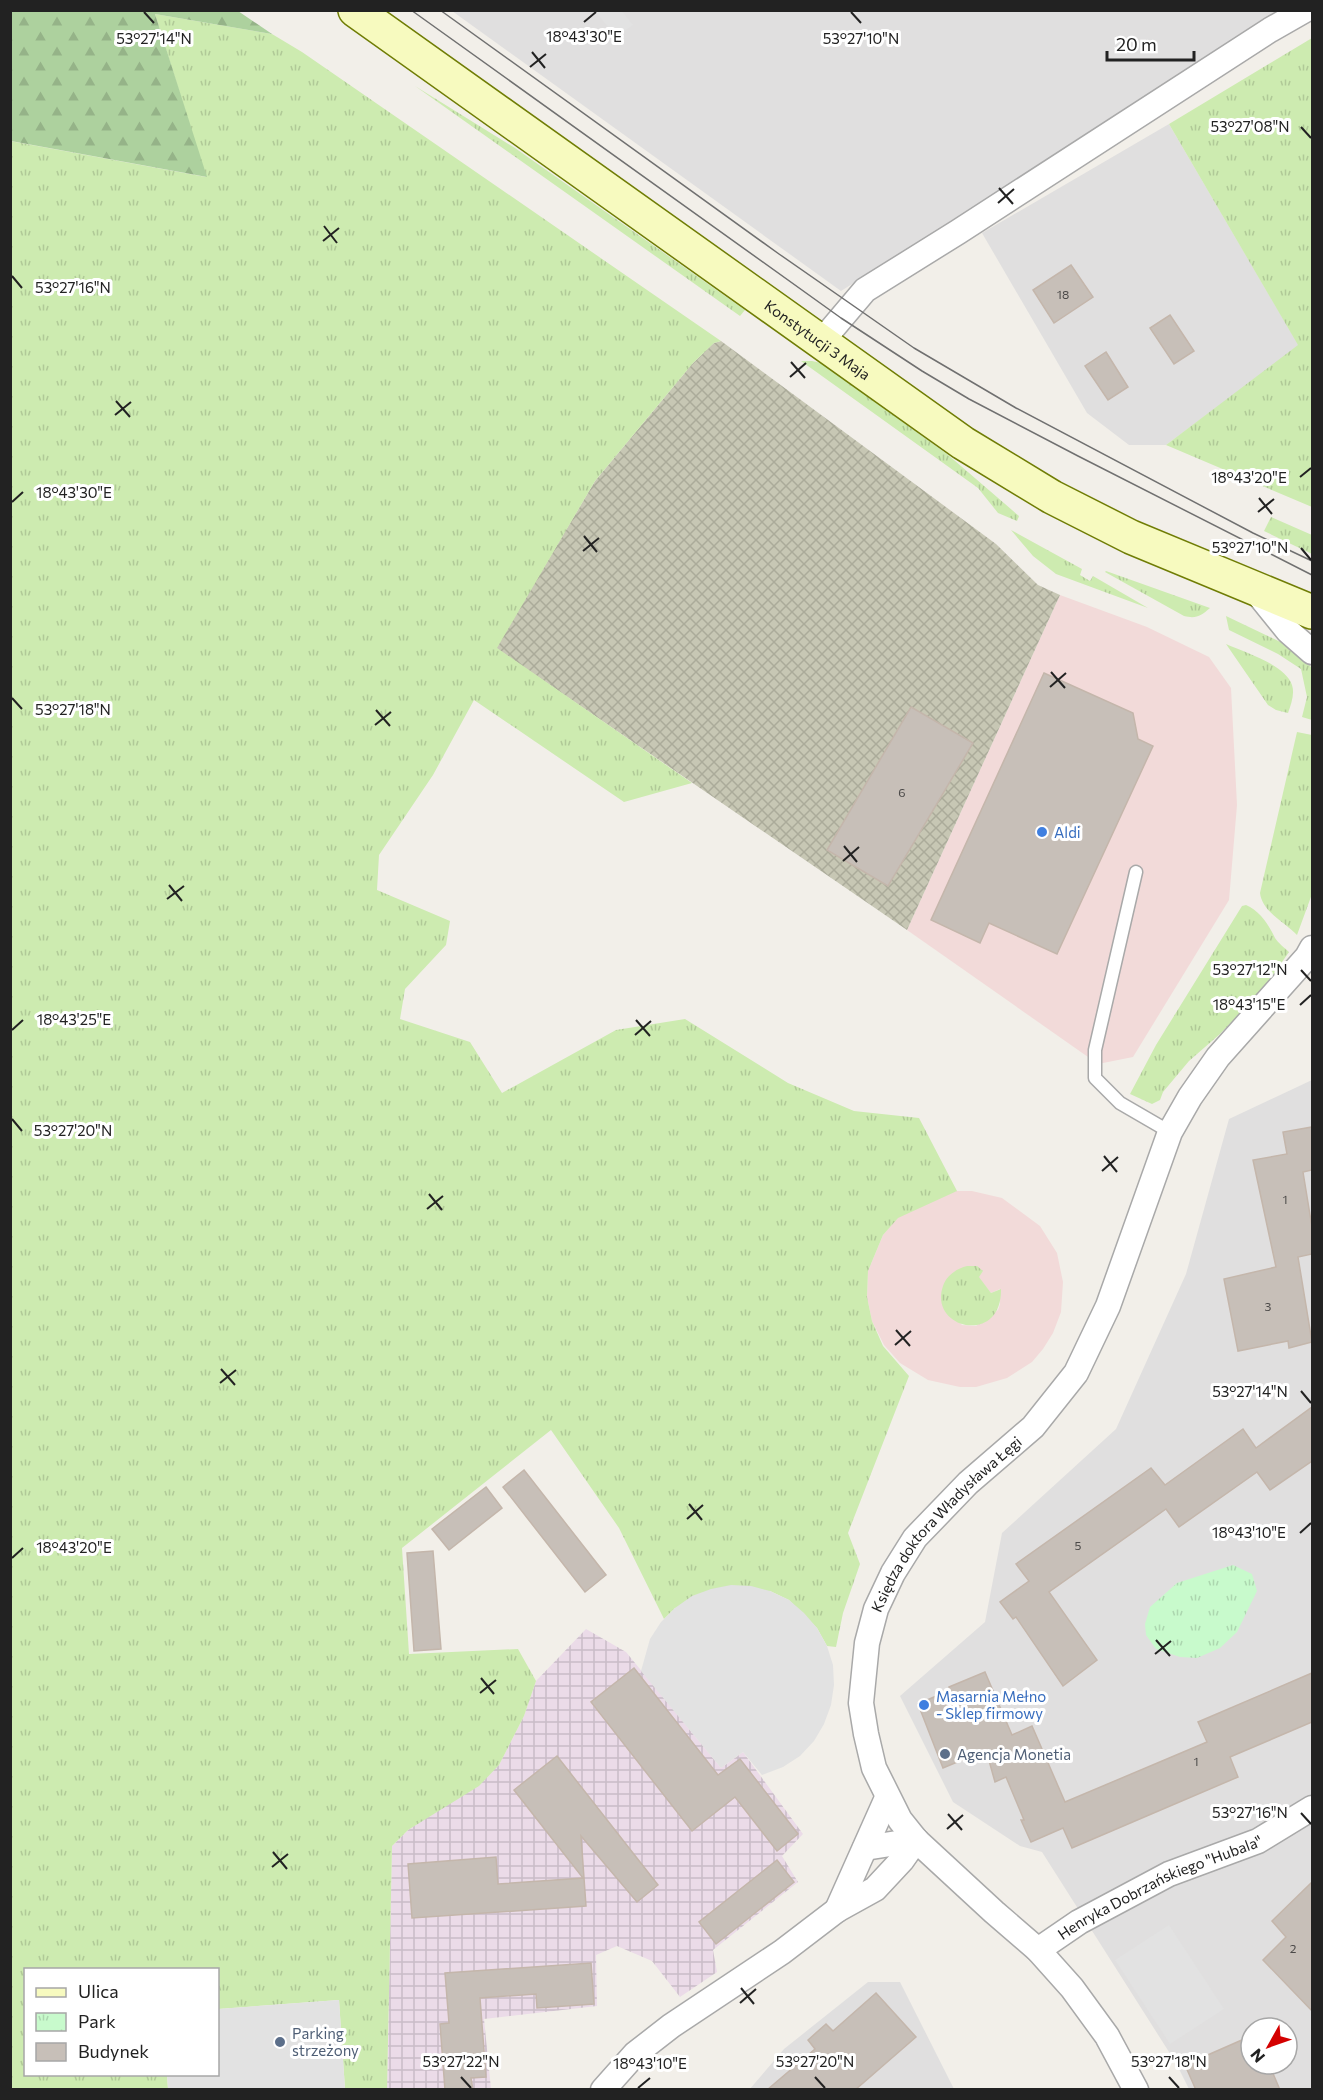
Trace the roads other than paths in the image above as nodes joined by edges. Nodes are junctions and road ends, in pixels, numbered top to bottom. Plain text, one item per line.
1 (355, 10) edge
2 (1305, 10) edge
3 (821, 342) junction
4 (1254, 589) junction
5 (1312, 612) edge
6 (1312, 652) edge
7 (1136, 872) dead end
8 (1312, 948) edge
9 (1170, 1132) junction
10 (887, 1798) junction
11 (1312, 1808) edge
12 (916, 1840) junction
13 (865, 1848) junction
14 (837, 1911) junction
15 (1038, 1950) junction
16 (603, 2090) edge
17 (1136, 2090) edge

1 - 3 street, Konstytucji 3 Maja
2 - 3 street
3 - 4 street, Konstytucji 3 Maja
4 - 5 street, Konstytucji 3 Maja
4 - 6 street
7 - 9 lane
8 - 9 street, Księdza doktora Władysława Łęgi
9 - 10 street, Księdza doktora Władysława Łęgi
10 - 12 street, Księdza doktora Władysława Łęgi
10 - 13 street
11 - 15 street, Henryka Dobrzańskiego "Hubala"
12 - 13 street
12 - 14 street
12 - 15 street, Księdza doktora Władysława Łęgi
13 - 14 street
14 - 16 street
15 - 17 street, Księdza doktora Władysława Łęgi

